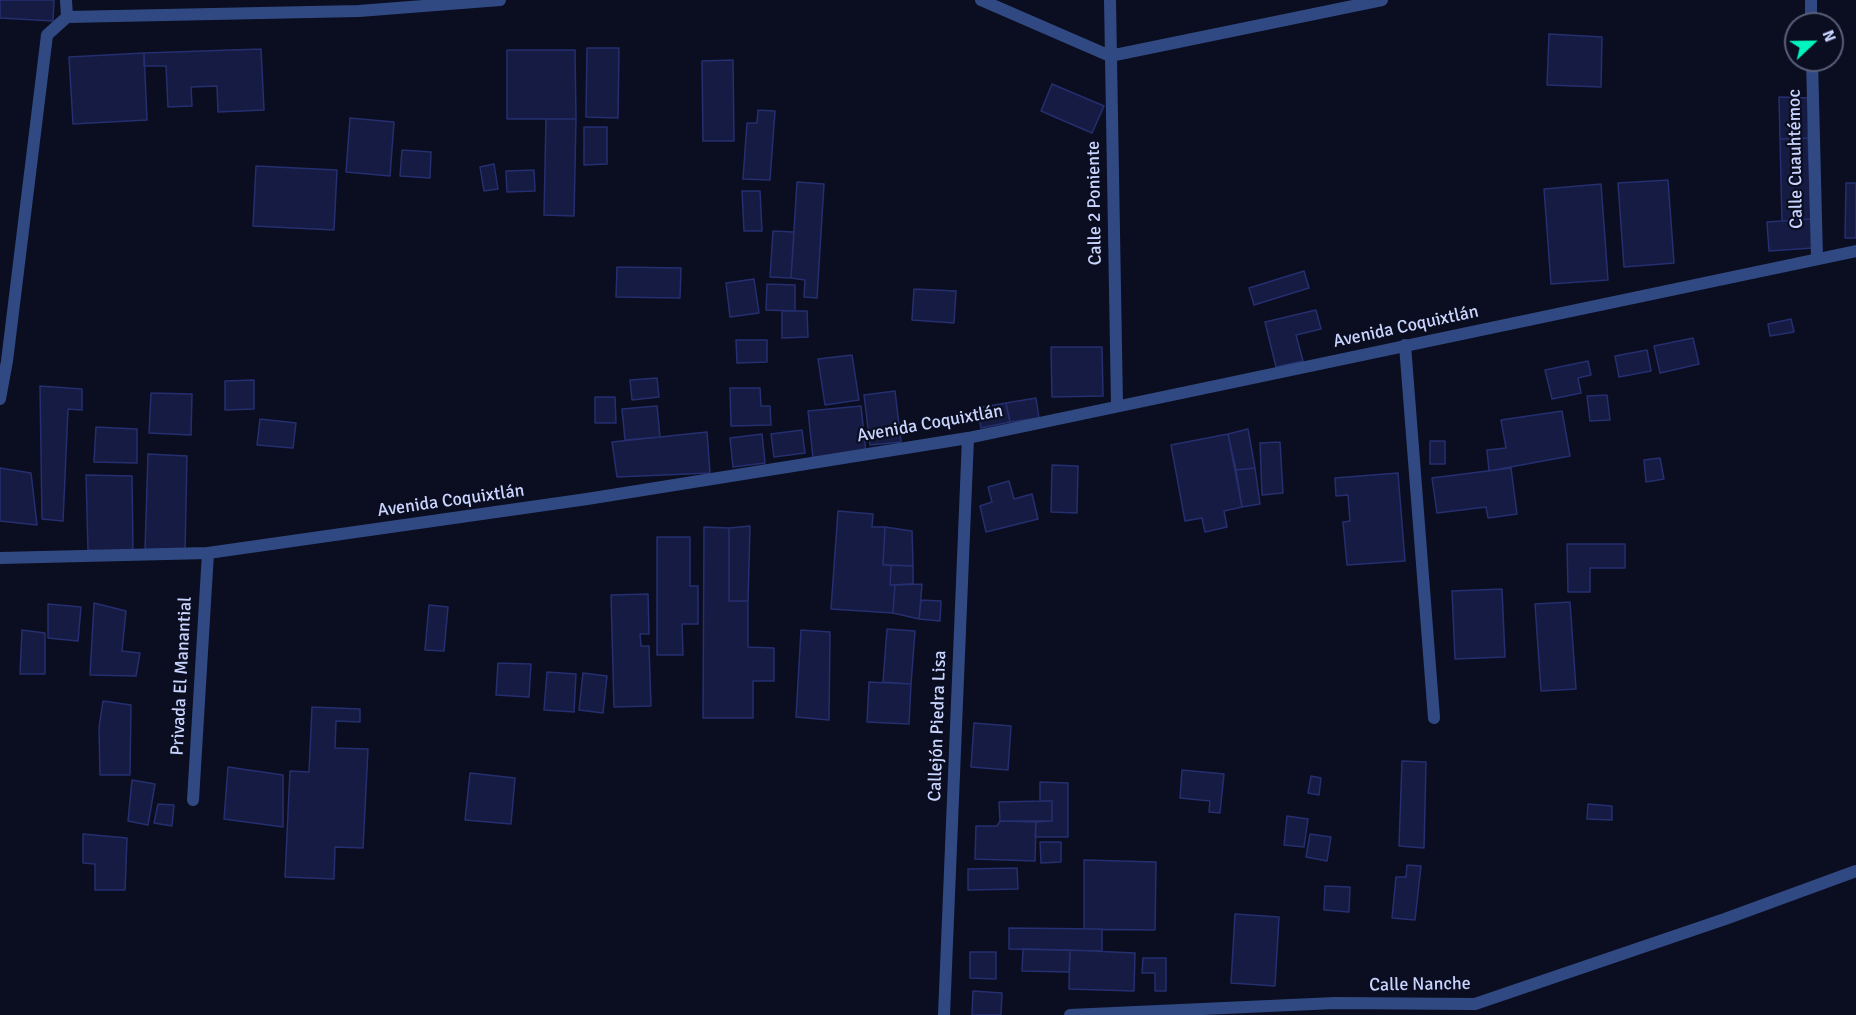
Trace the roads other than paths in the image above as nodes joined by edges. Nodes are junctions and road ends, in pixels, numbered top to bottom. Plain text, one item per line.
1 (66, 0) edge
2 (500, 0) edge
3 (981, 0) edge
4 (1110, 0) edge
5 (1382, 0) edge
6 (1348, 2) edge
7 (67, 17) junction
8 (1110, 56) junction
9 (1812, 72) edge
10 (1856, 250) edge
11 (1816, 258) junction
12 (1405, 345) junction
13 (0, 399) edge
14 (1118, 405) junction
15 (968, 438) junction
16 (208, 554) junction
17 (0, 558) edge
18 (1434, 718) dead end
19 (193, 800) dead end
20 (1856, 871) edge
21 (944, 1015) edge
22 (1070, 1015) edge

1 - 7 street
2 - 7 street
3 - 8 street
4 - 8 street, Calle 2 Poniente
5 - 6 street
6 - 8 street
7 - 13 street
8 - 14 street, Calle 2 Poniente
9 - 11 street, Calle Cuauhtémoc
10 - 11 street, Avenida Coquixtlán
11 - 12 street, Avenida Coquixtlán
12 - 14 street, Avenida Coquixtlán
12 - 18 street
14 - 15 street, Avenida Coquixtlán
15 - 16 street, Avenida Coquixtlán
15 - 21 street, Callejón Piedra Lisa
16 - 17 street, Avenida Coquixtlán
16 - 19 street, Privada El Manantial
20 - 22 street, Calle Nanche

